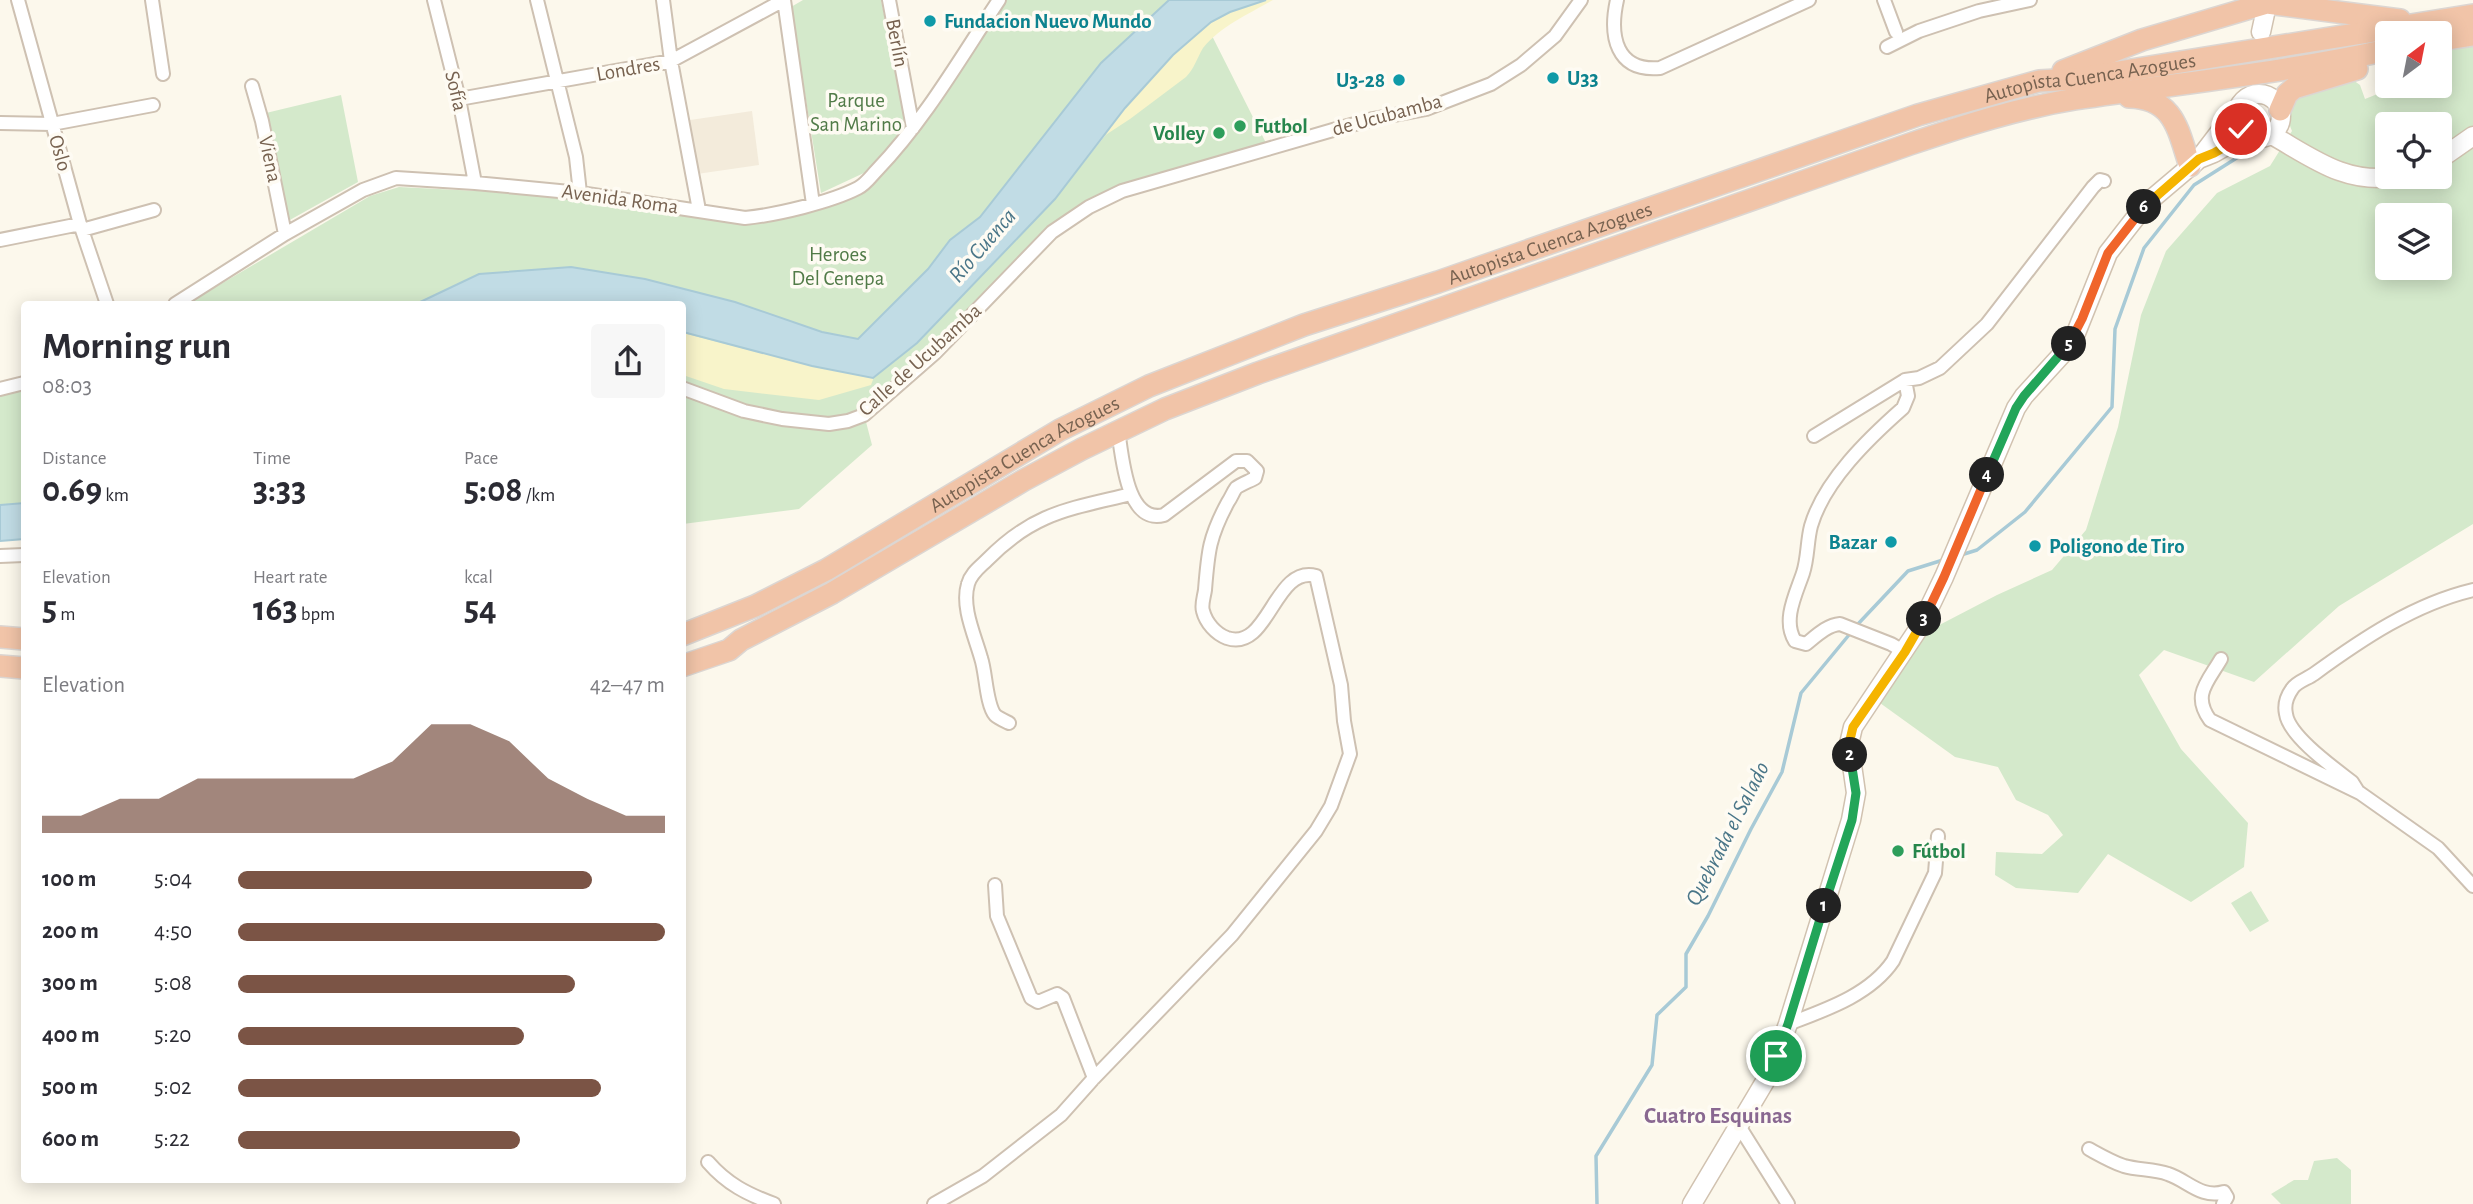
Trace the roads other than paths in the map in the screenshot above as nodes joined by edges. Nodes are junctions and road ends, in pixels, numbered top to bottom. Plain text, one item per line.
1 (18, 0) edge
2 (152, 0) edge
3 (434, 0) edge
4 (537, 0) edge
5 (663, 0) edge
6 (784, 0) edge
7 (889, 0) edge
8 (999, 0) edge
9 (1581, 0) edge
10 (1617, 0) edge
11 (1809, 0) edge
12 (1884, 0) edge
13 (2030, 0) edge
14 (2267, 1) edge
15 (2473, 15) edge
16 (2404, 21) edge
17 (2432, 21) edge
18 (2375, 30) edge
19 (1896, 32) dead end
20 (2261, 32) dead end
21 (2473, 35) edge
22 (2452, 39) edge
23 (1886, 47) dead end
24 (2375, 52) edge
25 (671, 61) junction
26 (2375, 63) edge
27 (163, 74) dead end
28 (556, 81) junction
29 (2039, 81) junction
30 (252, 86) dead end
31 (2092, 97) junction
32 (459, 99) junction
33 (153, 105) dead end
34 (2238, 108) junction
35 (2280, 110) junction
36 (0, 123) edge
37 (52, 124) junction
38 (913, 128) junction
39 (2247, 134) junction
40 (2270, 134) junction
41 (2473, 136) edge
42 (2452, 151) edge
43 (2194, 163) junction
44 (2375, 178) edge
45 (2104, 181) dead end
46 (475, 183) junction
47 (1122, 191) joint
48 (580, 193) junction
49 (813, 204) junction
50 (155, 210) dead end
51 (699, 211) junction
52 (81, 227) junction
53 (285, 234) junction
54 (0, 240) edge
55 (106, 301) edge
56 (180, 301) edge
57 (1905, 380) junction
58 (21, 384) edge
59 (0, 389) edge
60 (686, 389) edge
61 (1118, 430) junction
62 (1814, 436) dead end
63 (1131, 494) junction
64 (21, 555) edge
65 (0, 556) edge
66 (2473, 590) edge
67 (686, 633) edge
68 (0, 637) edge
69 (21, 639) edge
70 (1905, 652) junction
71 (2221, 659) dead end
72 (686, 665) edge
73 (0, 666) edge
74 (21, 668) edge
75 (1009, 723) dead end
76 (2360, 793) junction
77 (1938, 836) dead end
78 (995, 884) dead end
79 (2473, 886) edge
80 (1788, 1024) junction
81 (1094, 1078) junction
82 (1739, 1126) junction
83 (2089, 1149) dead end
84 (708, 1162) dead end
85 (774, 1204) edge
86 (934, 1204) edge
87 (1692, 1204) edge
88 (1788, 1204) edge
89 (2223, 1204) edge

1 - 37 street, Oslo
2 - 27 street
3 - 32 street, Sofía
4 - 28 street
5 - 25 street
6 - 25 street, Londres
6 - 49 street
7 - 38 street, Berlín
8 - 38 street, Avenida Roma
9 - 47 street, de Ucubamba
10 - 11 street
12 - 19 street
13 - 23 street
14 - 16 highway
14 - 20 main road
14 - 29 highway
15 - 17 highway, Autopista Cuenca Azogues
18 - 29 highway, Autopista Cuenca Azogues
21 - 22 highway
24 - 31 highway, Autopista Cuenca Azogues
25 - 28 street, Londres
25 - 51 street
26 - 35 highway
28 - 32 street, Londres
28 - 48 street
29 - 67 highway, Autopista Cuenca Azogues
30 - 53 street, Viena
31 - 43 highway
31 - 61 highway, Autopista Cuenca Azogues
32 - 46 street, Sofía
33 - 37 street
34 - 35 main road
34 - 39 main road
34 - 43 main road
35 - 40 main road
36 - 37 street
37 - 52 street, Oslo
38 - 49 street, Avenida Roma
39 - 40 main road
39 - 43 main road
40 - 44 main road
41 - 42 main road
43 - 70 main road
45 - 57 street
46 - 48 street, Avenida Roma
46 - 53 street, Avenida Roma
47 - 60 street, Calle de Ucubamba
48 - 51 street, Avenida Roma
49 - 51 street, Avenida Roma
50 - 52 street
52 - 54 street
52 - 55 street, Oslo
53 - 56 street, Avenida Roma
57 - 62 street
57 - 70 street
58 - 59 street
61 - 63 street
61 - 72 highway, Autopista Cuenca Azogues
63 - 75 street
63 - 81 street
64 - 65 street
66 - 76 street
68 - 69 highway
70 - 80 main road
71 - 76 street
73 - 74 highway
76 - 79 street
77 - 80 street
78 - 81 street
80 - 82 main road
81 - 86 street
82 - 87 main road
82 - 88 street
83 - 89 street
84 - 85 street

